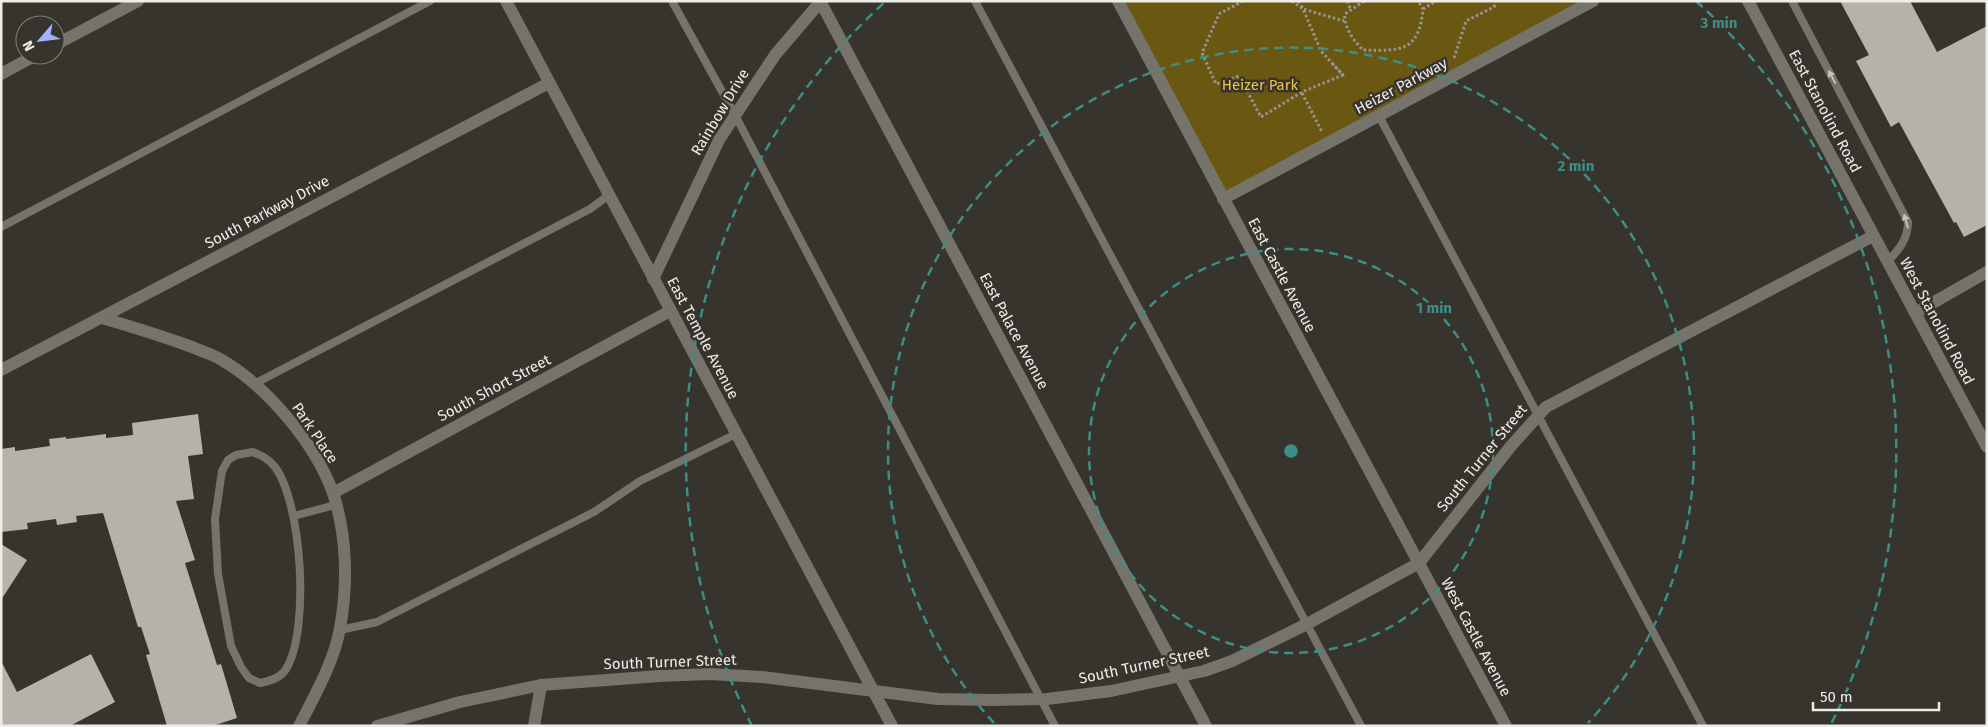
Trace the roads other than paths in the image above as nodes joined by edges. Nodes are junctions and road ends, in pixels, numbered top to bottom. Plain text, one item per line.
1 (138, 1) edge
2 (430, 1) edge
3 (506, 1) edge
4 (672, 1) edge
5 (975, 1) edge
6 (1118, 1) edge
7 (1594, 1) edge
8 (1748, 1) edge
9 (1792, 1) edge
10 (821, 2) edge
11 (65, 40) edge
12 (18, 65) edge
13 (1, 74) edge
14 (549, 83) junction
15 (734, 115) junction
16 (1378, 116) junction
17 (609, 195) junction
18 (1223, 199) junction
19 (1, 227) edge
20 (1873, 236) junction
21 (1888, 262) junction
22 (1987, 272) edge
23 (653, 279) junction
24 (670, 312) junction
25 (1916, 313) junction
26 (102, 318) junction
27 (1, 370) edge
28 (254, 384) junction
29 (1538, 414) junction
30 (736, 434) junction
31 (1987, 447) edge
32 (334, 499) junction
33 (294, 516) junction
34 (1419, 563) junction
35 (1307, 624) junction
36 (340, 630) junction
37 (1179, 676) junction
38 (541, 685) junction
39 (872, 690) junction
40 (1041, 699) junction
41 (300, 726) edge
42 (377, 726) edge
43 (534, 726) edge
44 (892, 726) edge
45 (1055, 726) edge
46 (1206, 726) edge
47 (1361, 726) edge
48 (1506, 726) edge
49 (1703, 726) edge

1 - 11 street
2 - 19 lane
3 - 14 street, East Temple Avenue
4 - 15 lane
5 - 35 lane
6 - 18 street, East Castle Avenue
7 - 16 street, Heizer Parkway
8 - 20 street, East Stanolind Road
21 -> 9 lane
10 - 15 street, Rainbow Drive
10 - 37 street, East Palace Avenue
12 - 13 street
14 - 17 street, East Temple Avenue
14 - 26 street, South Parkway Drive
15 - 23 street, Rainbow Drive
15 - 40 lane
16 - 18 street, Heizer Parkway
16 - 29 lane
17 - 23 street, East Temple Avenue
17 - 28 lane
18 - 34 street, East Castle Avenue
20 - 21 street, West Stanolind Road
20 - 29 street, South Turner Street
21 - 25 street, West Stanolind Road
22 - 25 street
23 - 24 street, East Temple Avenue
24 - 30 street, East Temple Avenue
24 - 32 street, South Short Street
25 - 31 street, West Stanolind Road
26 - 27 street, South Parkway Drive
26 - 28 street, Park Place
28 - 32 street, Park Place
29 - 34 street, South Turner Street
29 - 49 lane
30 - 36 lane
30 - 39 street, East Temple Avenue
32 - 33 lane
32 - 36 street, Park Place
33 - 33 lane
34 - 35 street, South Turner Street
34 - 48 street, West Castle Avenue
35 - 37 street, South Turner Street
35 - 47 lane
36 - 41 street, Park Place
37 - 40 street, South Turner Street
37 - 46 street, East Palace Avenue
38 - 39 street, South Turner Street
38 - 42 street, South Turner Street
38 - 43 street
39 - 40 street, South Turner Street
39 - 44 street, East Temple Avenue
40 - 45 lane

